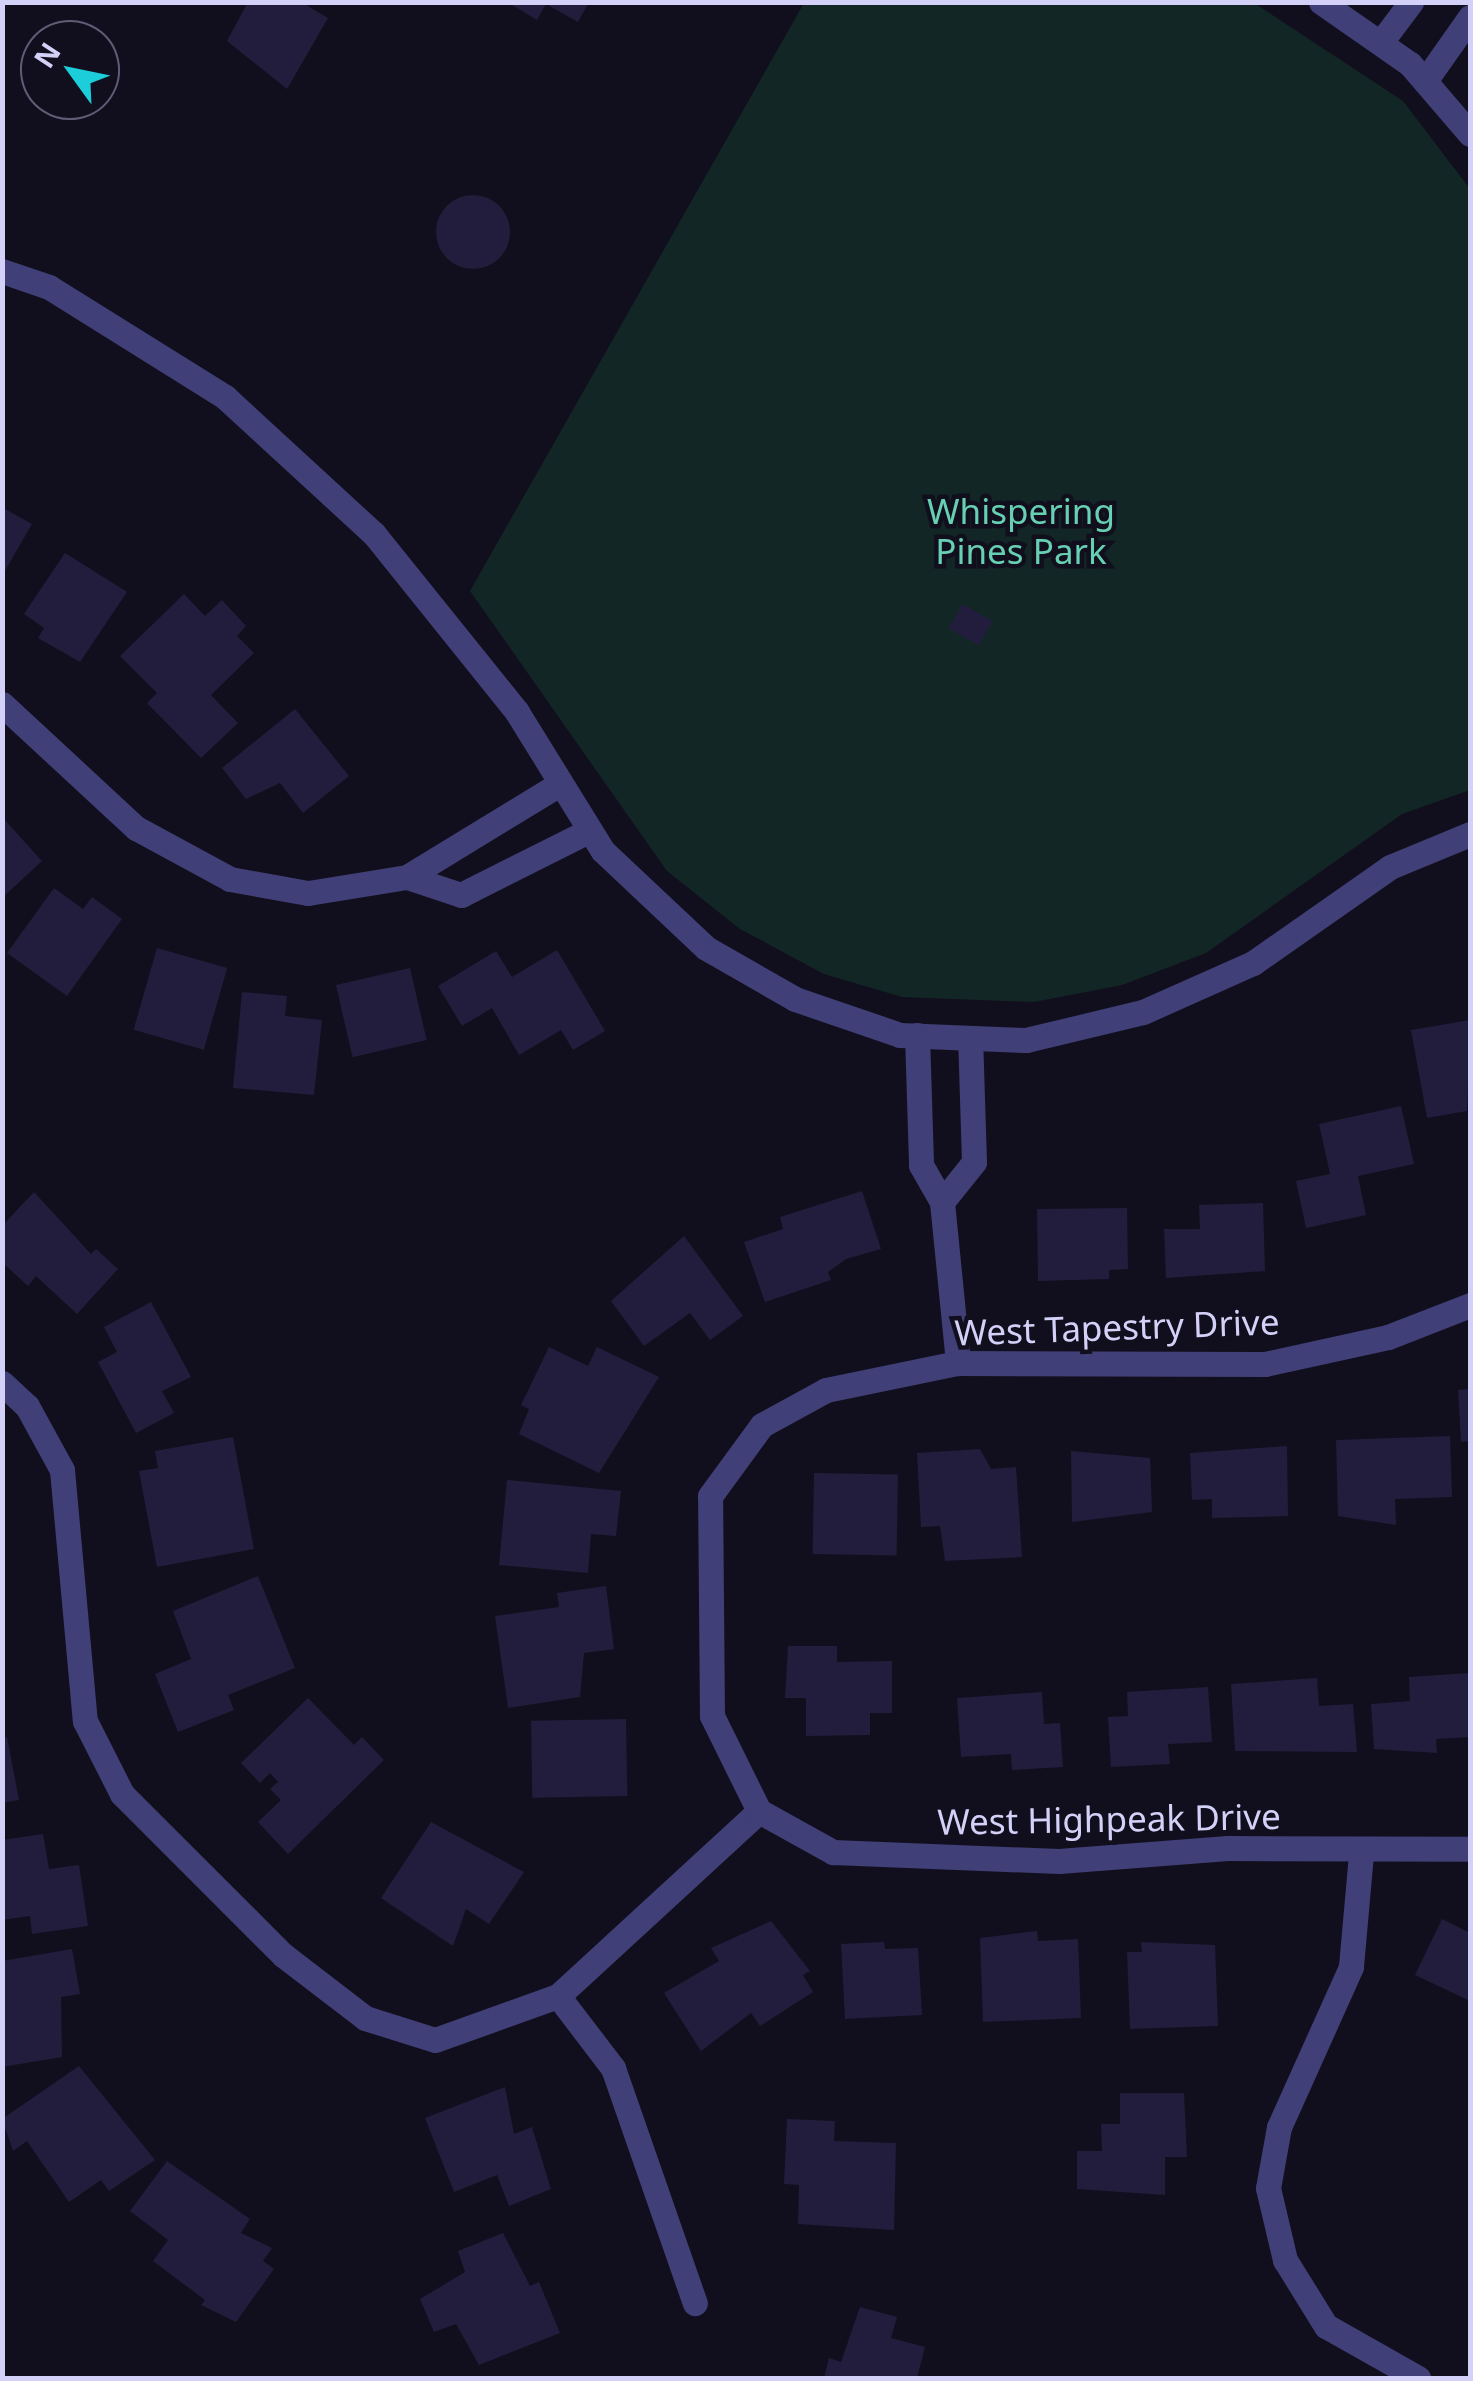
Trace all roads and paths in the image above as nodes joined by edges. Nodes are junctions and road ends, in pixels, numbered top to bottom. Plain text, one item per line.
1 (1321, 2) edge
2 (1411, 2) edge
3 (1470, 17) edge
4 (1381, 42) junction
5 (1424, 81) junction
6 (1470, 134) edge
7 (2, 272) edge
8 (2, 704) edge
9 (561, 782) junction
10 (590, 830) junction
11 (1470, 834) edge
12 (407, 877) junction
13 (917, 1036) junction
14 (970, 1038) junction
15 (942, 1202) junction
16 (1470, 1305) edge
17 (958, 1363) junction
18 (2, 1384) edge
19 (759, 1810) junction
20 (1470, 1849) edge
21 (1360, 1854) junction
22 (558, 1996) junction
23 (694, 2303) dead end
24 (1418, 2378) edge

1 - 4 street
2 - 4 street
3 - 5 street
4 - 5 street
5 - 6 street
7 - 9 street
8 - 12 street
9 - 10 street
9 - 12 street
10 - 12 street
10 - 13 street
11 - 14 street
13 - 14 street
13 - 15 street
14 - 15 street
15 - 17 street
16 - 17 street, West Tapestry Drive
17 - 19 street, West Tapestry Drive
18 - 22 street
19 - 21 street, West Highpeak Drive
19 - 22 street
20 - 21 street, West Highpeak Drive
21 - 24 street
22 - 23 street

